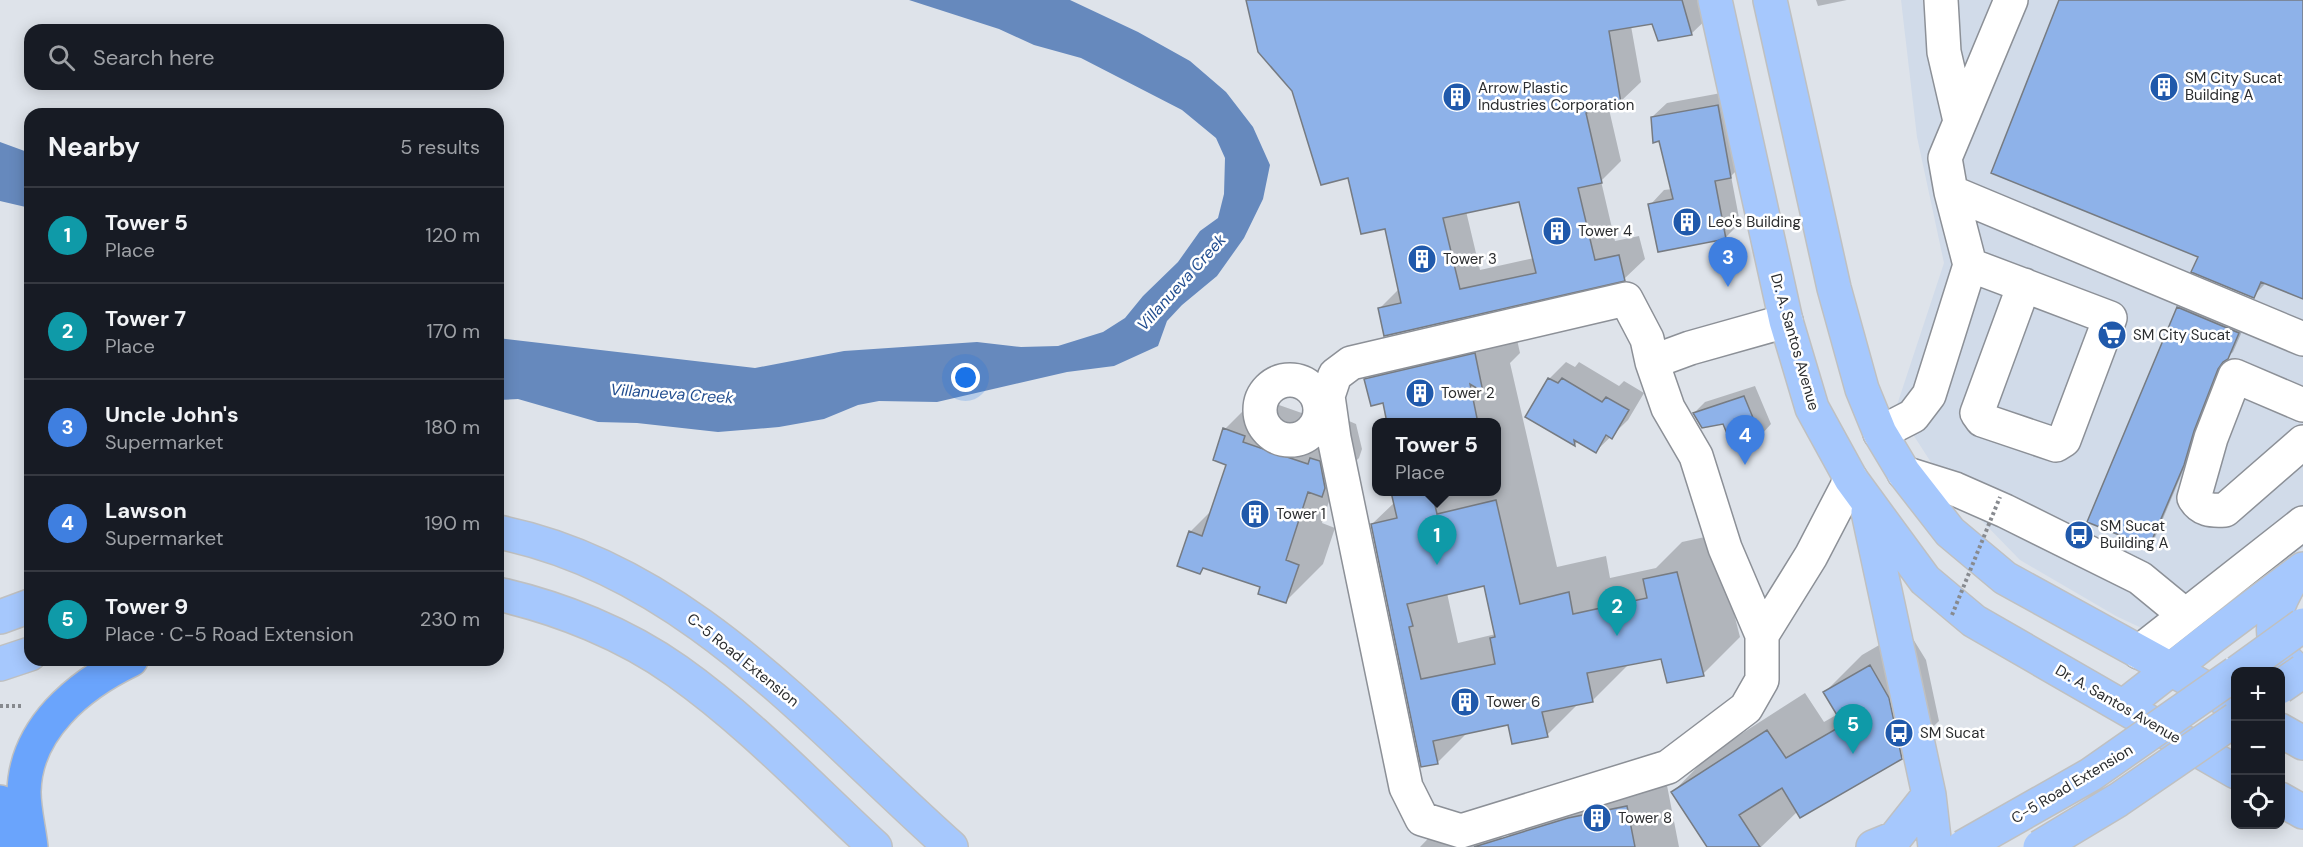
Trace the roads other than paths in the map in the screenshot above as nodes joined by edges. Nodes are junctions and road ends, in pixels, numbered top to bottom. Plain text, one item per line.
1 (1715, 0) edge
2 (1770, 0) edge
3 (2011, 0) edge
4 (1942, 1) edge
5 (1960, 121) junction
6 (1951, 192) junction
7 (1970, 265) junction
8 (2024, 285) junction
9 (1786, 321) junction
10 (2303, 339) edge
11 (1652, 362) junction
12 (1324, 398) junction
13 (2303, 405) edge
14 (1881, 433) junction
15 (1323, 436) junction
16 (2303, 442) edge
17 (1904, 473) junction
18 (1858, 490) junction
19 (2303, 523) edge
20 (504, 534) edge
21 (2299, 572) edge
22 (504, 596) edge
23 (24, 608) edge
24 (2185, 615) junction
25 (0, 616) edge
26 (2303, 625) edge
27 (1762, 635) junction
28 (2139, 652) junction
29 (24, 656) edge
30 (0, 664) edge
31 (121, 666) edge
32 (2244, 667) edge
33 (2170, 669) junction
34 (2303, 672) edge
35 (2231, 676) edge
36 (2285, 684) edge
37 (2231, 703) edge
38 (2124, 706) junction
39 (2232, 721) edge
40 (2285, 733) edge
41 (2303, 742) edge
42 (2231, 770) edge
43 (1929, 795) junction
44 (0, 802) edge
45 (2285, 802) edge
46 (2303, 812) edge
47 (16, 847) edge
48 (31, 847) edge
49 (874, 847) edge
50 (951, 847) edge
51 (1873, 847) edge
52 (1935, 847) edge
53 (1963, 847) edge
54 (2040, 847) edge

1 - 9 main road, Dr. A. Santos Avenue
2 - 14 main road
3 - 5 lane
4 - 5 lane
5 - 6 lane
6 - 7 lane
6 - 10 lane
7 - 8 lane
7 - 14 lane
8 - 8 lane
9 - 11 lane
9 - 18 main road, Dr. A. Santos Avenue
11 - 12 lane
11 - 27 lane
12 - 15 lane
12 - 15 lane
13 - 16 lane
14 - 17 main road
15 - 27 lane
17 - 24 lane
17 - 28 main road
18 - 27 lane
18 - 38 main road, Dr. A. Santos Avenue
18 - 43 main road
19 - 24 lane
20 - 50 main road, C-5 Road Extension
21 - 33 main road
21 - 34 main road
22 - 49 main road
23 - 25 main road
24 - 28 lane
26 - 32 main road, C-5 Road Extension, bridge
28 - 33 main road
29 - 30 main road
31 - 48 highway
33 - 37 main road
33 - 38 main road
34 - 36 main road, bridge
35 - 53 main road, C-5 Road Extension, bridge
38 - 42 main road, Dr. A. Santos Avenue
39 - 54 main road, bridge
40 - 41 main road
43 - 51 main road
43 - 52 main road
44 - 47 highway
45 - 46 main road

